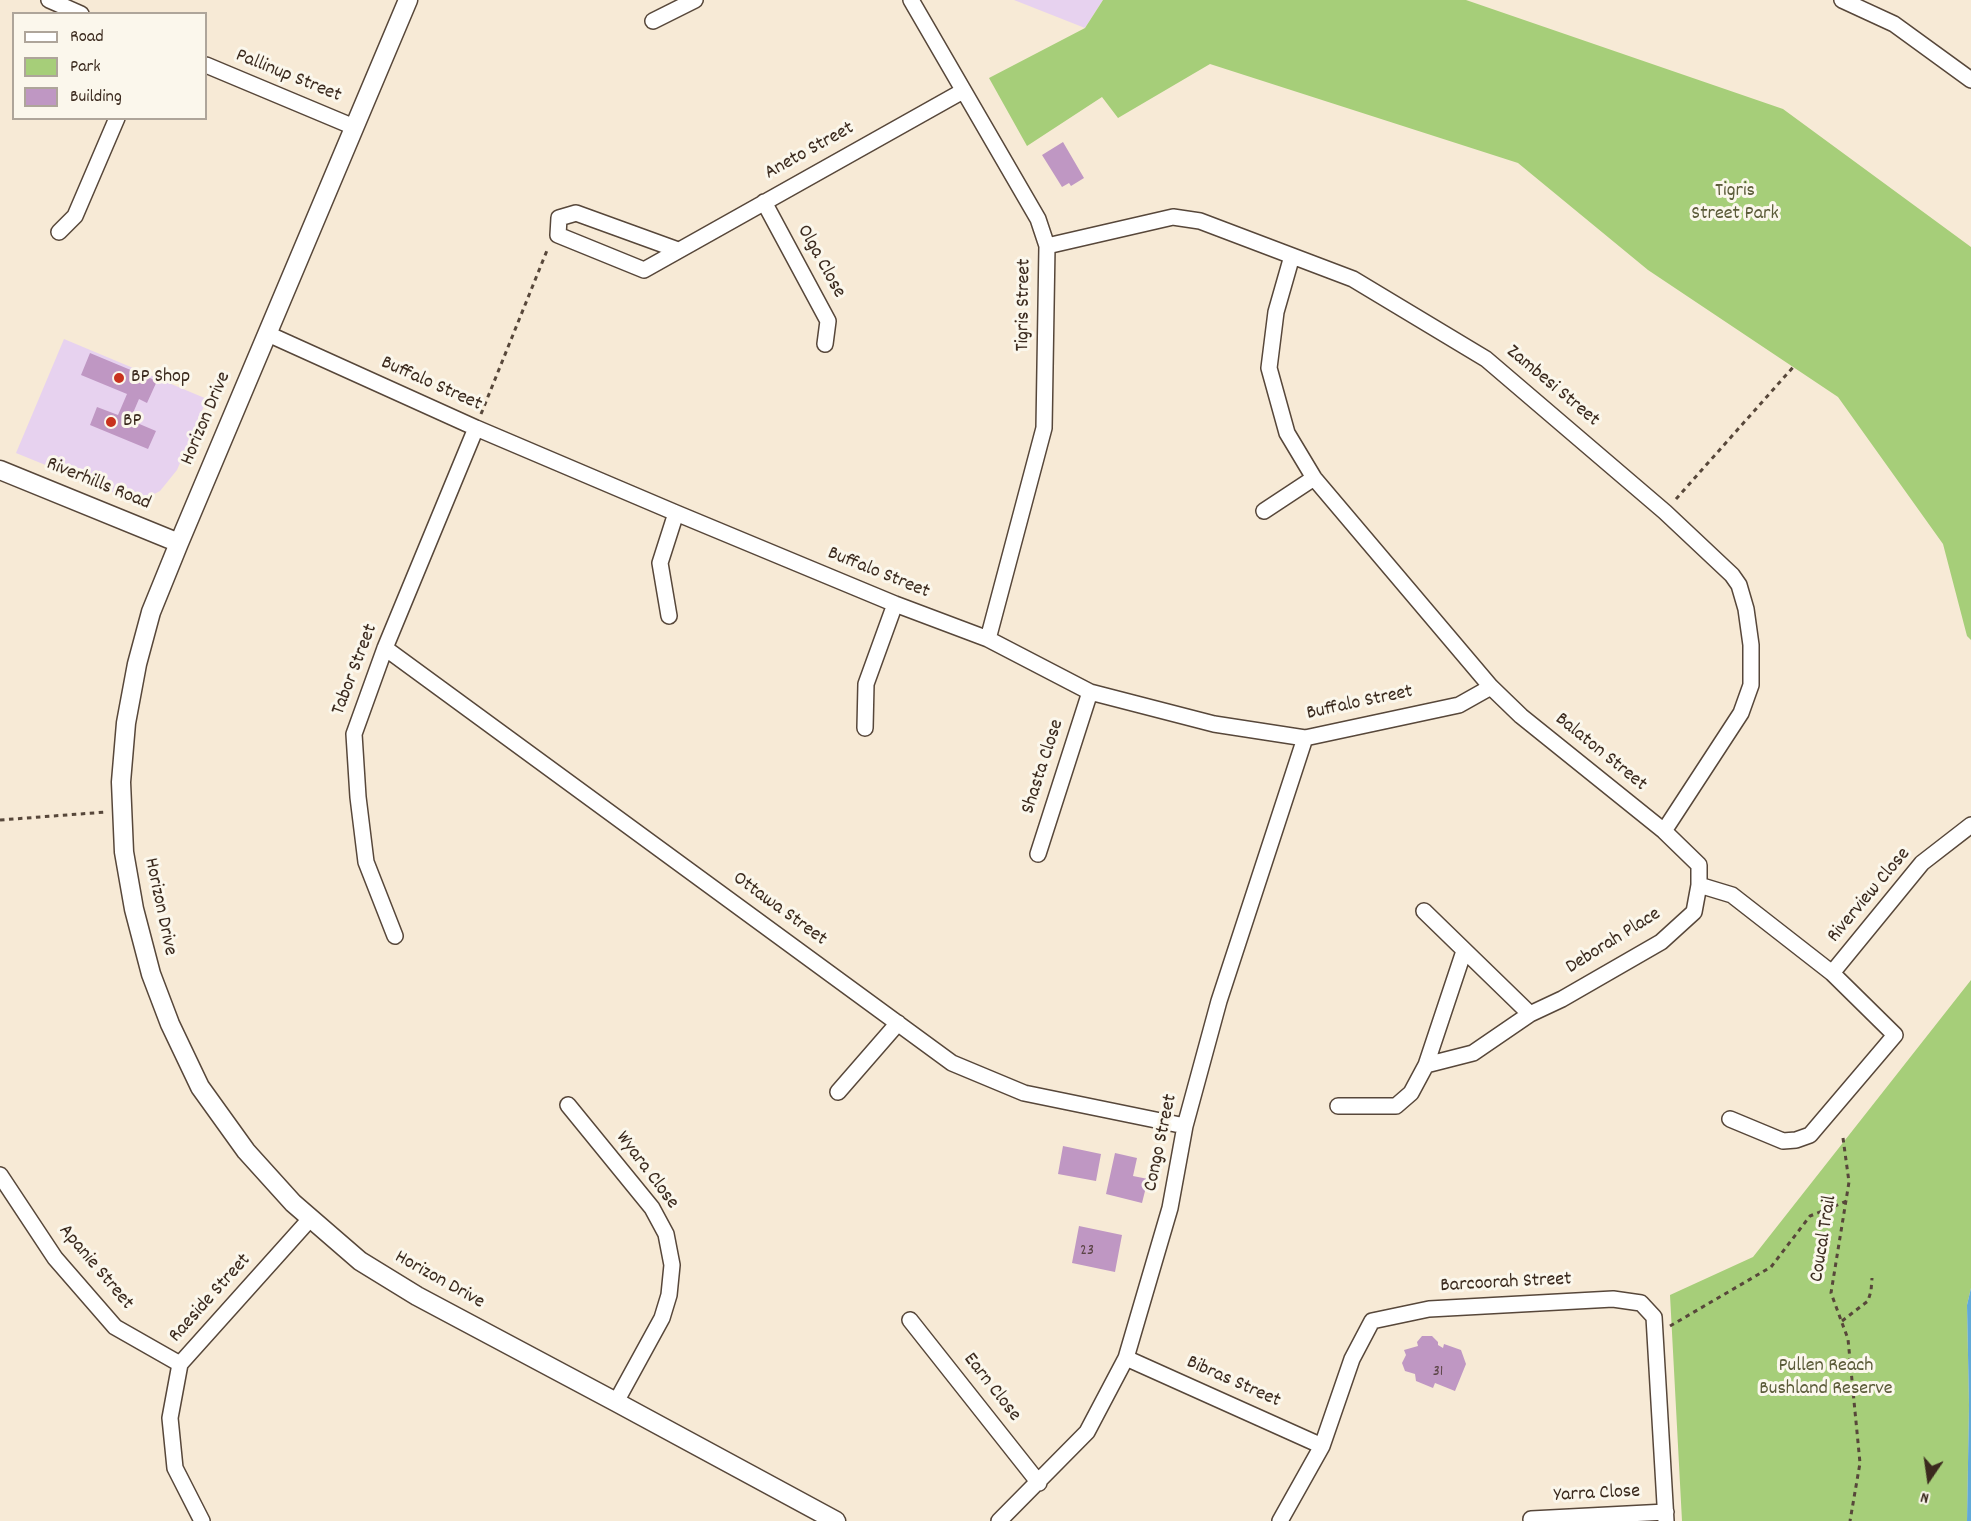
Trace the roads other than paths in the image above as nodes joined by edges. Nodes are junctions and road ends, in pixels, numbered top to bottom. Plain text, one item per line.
1 (48, 0) edge
2 (408, 0) edge
3 (695, 0) edge
4 (911, 0) edge
5 (1842, 0) edge
6 (76, 12) edge
7 (653, 21) dead end
8 (207, 65) edge
9 (1971, 80) edge
10 (963, 91) junction
11 (116, 120) edge
12 (354, 127) junction
13 (764, 202) junction
14 (59, 232) dead end
15 (1047, 246) junction
16 (678, 250) junction
17 (1292, 256) junction
18 (268, 334) junction
19 (825, 344) dead end
20 (476, 428) junction
21 (0, 470) edge
22 (1314, 478) junction
23 (1264, 511) dead end
24 (676, 513) junction
25 (179, 543) junction
26 (895, 604) junction
27 (669, 616) dead end
28 (988, 639) junction
29 (386, 648) junction
30 (1491, 687) junction
31 (1090, 692) junction
32 (865, 728) dead end
33 (1305, 738) junction
34 (1971, 825) edge
35 (1664, 831) junction
36 (1038, 854) dead end
37 (1699, 885) junction
38 (1424, 911) dead end
39 (395, 936) dead end
40 (1464, 951) junction
41 (1832, 974) junction
42 (1530, 1014) junction
43 (898, 1023) junction
44 (1426, 1065) junction
45 (838, 1092) dead end
46 (568, 1105) dead end
47 (1338, 1106) dead end
48 (1730, 1119) dead end
49 (1185, 1126) junction
50 (0, 1175) edge
51 (310, 1219) junction
52 (910, 1320) dead end
53 (1126, 1358) junction
54 (180, 1365) junction
55 (616, 1402) junction
56 (1322, 1446) junction
57 (1039, 1483) junction
58 (1666, 1516) edge
59 (195, 1519) edge
60 (1531, 1519) dead end
61 (836, 1521) edge
62 (999, 1521) edge
63 (1280, 1521) edge

1 - 6 street
2 - 12 street, Horizon Drive
3 - 7 street
4 - 10 street, Tigris Street
5 - 9 street
8 - 12 street, Pallinup Street
10 - 13 street, Aneto Street
10 - 15 street, Tigris Street
11 - 14 street
12 - 18 street, Horizon Drive
13 - 16 street, Aneto Street
13 - 19 street, Olga Close
15 - 17 street, Zambesi Street
15 - 28 street, Tigris Street
16 - 16 street, Aneto Street
17 - 22 street, Balaton Street
17 - 35 street, Zambesi Street
18 - 20 street, Buffalo Street
18 - 25 street, Horizon Drive
20 - 24 street, Buffalo Street
20 - 29 street, Tabor Street
21 - 25 street, Riverhills Road
22 - 23 street
22 - 30 street, Balaton Street
24 - 26 street, Buffalo Street
24 - 27 street
25 - 51 street, Horizon Drive
26 - 28 street, Buffalo Street
26 - 32 street
28 - 31 street, Buffalo Street
29 - 39 street, Tabor Street
29 - 43 street, Ottawa Street
30 - 33 street, Buffalo Street
30 - 35 street, Balaton Street
31 - 33 street, Buffalo Street
31 - 36 street, Shasta Close
33 - 49 street, Congo Street
34 - 41 street, Riverview Close
35 - 37 street, Balaton Street
37 - 41 street
37 - 42 street, Deborah Place
38 - 40 street
40 - 42 street
40 - 44 street
41 - 48 street
42 - 44 street, Deborah Place
43 - 45 street
43 - 49 street, Ottawa Street
44 - 47 street
46 - 55 street, Wyara Close
49 - 53 street, Congo Street
50 - 54 street, Apanie Street
51 - 54 street, Raeside Street
51 - 55 street, Horizon Drive
52 - 57 street, Earn Close
53 - 56 street, Bibras Street
53 - 57 street, Congo Street
54 - 59 street, Raeside Street
55 - 61 street, Horizon Drive
56 - 58 street, Barcoorah Street
56 - 63 street, Barcoorah Street
57 - 62 street, Congo Street
58 - 60 street, Yarra Close

